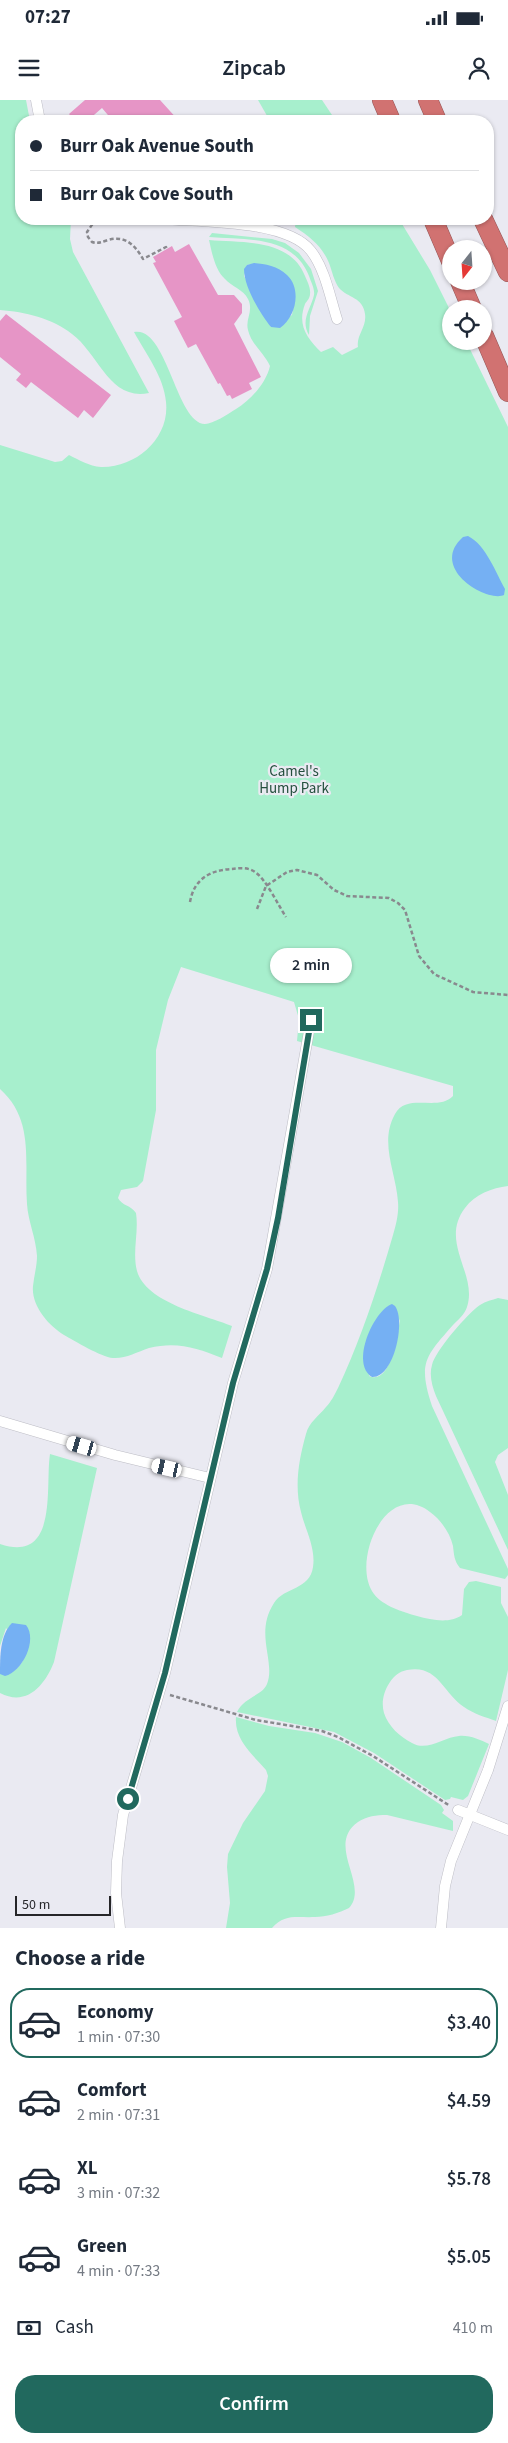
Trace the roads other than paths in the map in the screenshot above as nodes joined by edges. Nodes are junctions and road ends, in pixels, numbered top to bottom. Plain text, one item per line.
1 (36, 100) edge
2 (382, 100) edge
3 (428, 100) edge
4 (39, 115) edge
5 (389, 115) edge
6 (435, 115) edge
7 (233, 225) edge
8 (436, 225) edge
9 (486, 225) edge
10 (442, 240) edge
11 (508, 272) edge
12 (337, 318) dead end
13 (490, 350) edge
14 (508, 392) edge
15 (311, 1020) dead end
16 (0, 1421) edge
17 (210, 1478) junction
18 (508, 1706) edge
19 (458, 1810) road end
20 (469, 1816) junction
21 (508, 1830) edge
22 (120, 1928) edge
23 (441, 1928) edge

1 - 4 street
2 - 5 highway
3 - 6 highway
7 - 12 street
8 - 10 highway
9 - 11 highway
13 - 14 highway
15 - 17 street
16 - 17 street
17 - 22 street
18 - 20 street
19 - 20 street
20 - 21 street
20 - 23 street

